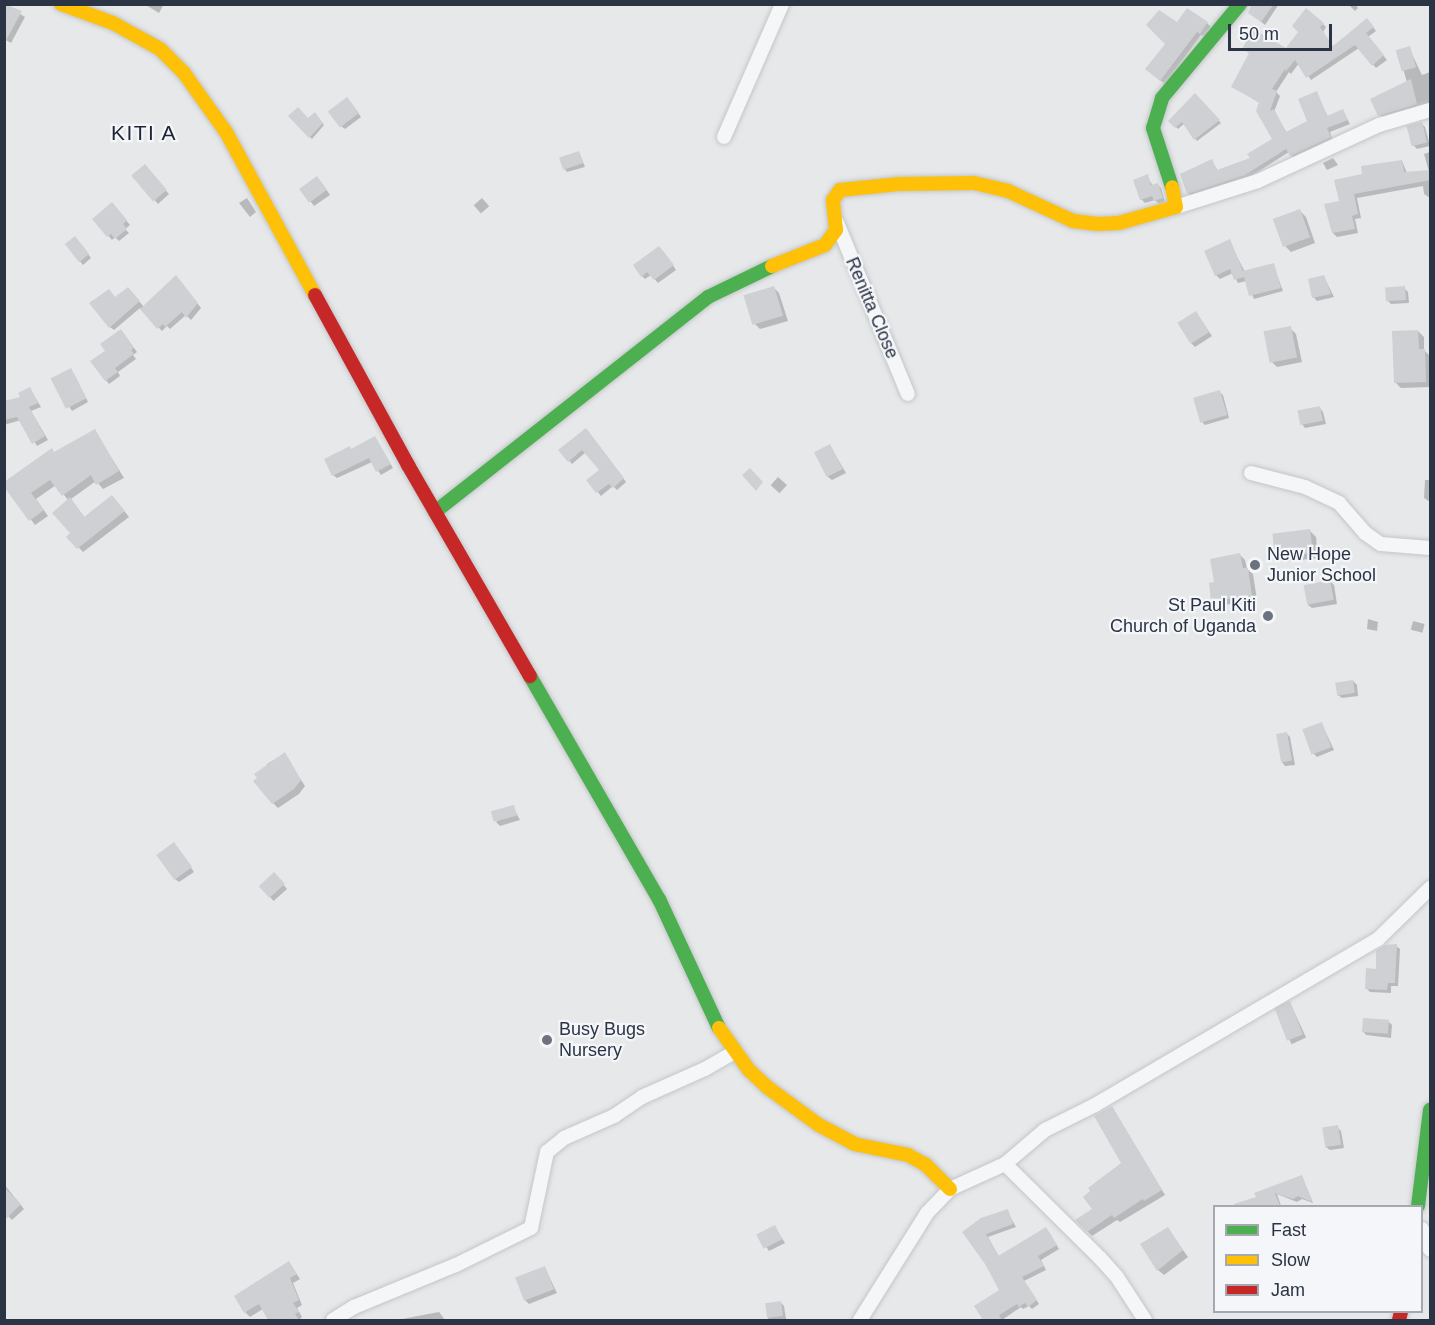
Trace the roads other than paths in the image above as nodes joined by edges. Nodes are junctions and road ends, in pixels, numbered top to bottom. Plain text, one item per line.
1 (61, 4) edge
2 (782, 4) edge
3 (1240, 4) edge
4 (1431, 110) edge
5 (724, 137) dead end
6 (1176, 207) junction
7 (837, 223) junction
8 (908, 394) dead end
9 (1251, 473) dead end
10 (435, 512) junction
11 (1431, 548) edge
12 (1431, 888) edge
13 (735, 1052) junction
14 (1431, 1110) edge
15 (1005, 1164) junction
16 (950, 1189) junction
17 (1418, 1205) edge
18 (1423, 1231) edge
19 (1431, 1250) edge
20 (333, 1320) edge
21 (860, 1320) edge
22 (1145, 1320) edge

1 - 10 street
2 - 5 street
3 - 6 street
4 - 6 street
6 - 7 street
7 - 8 street, Renitta Close
7 - 10 street
9 - 11 street
10 - 13 street
12 - 15 street
13 - 16 street
13 - 20 street
14 - 17 street
15 - 16 street
15 - 22 street
16 - 21 street
18 - 19 street

